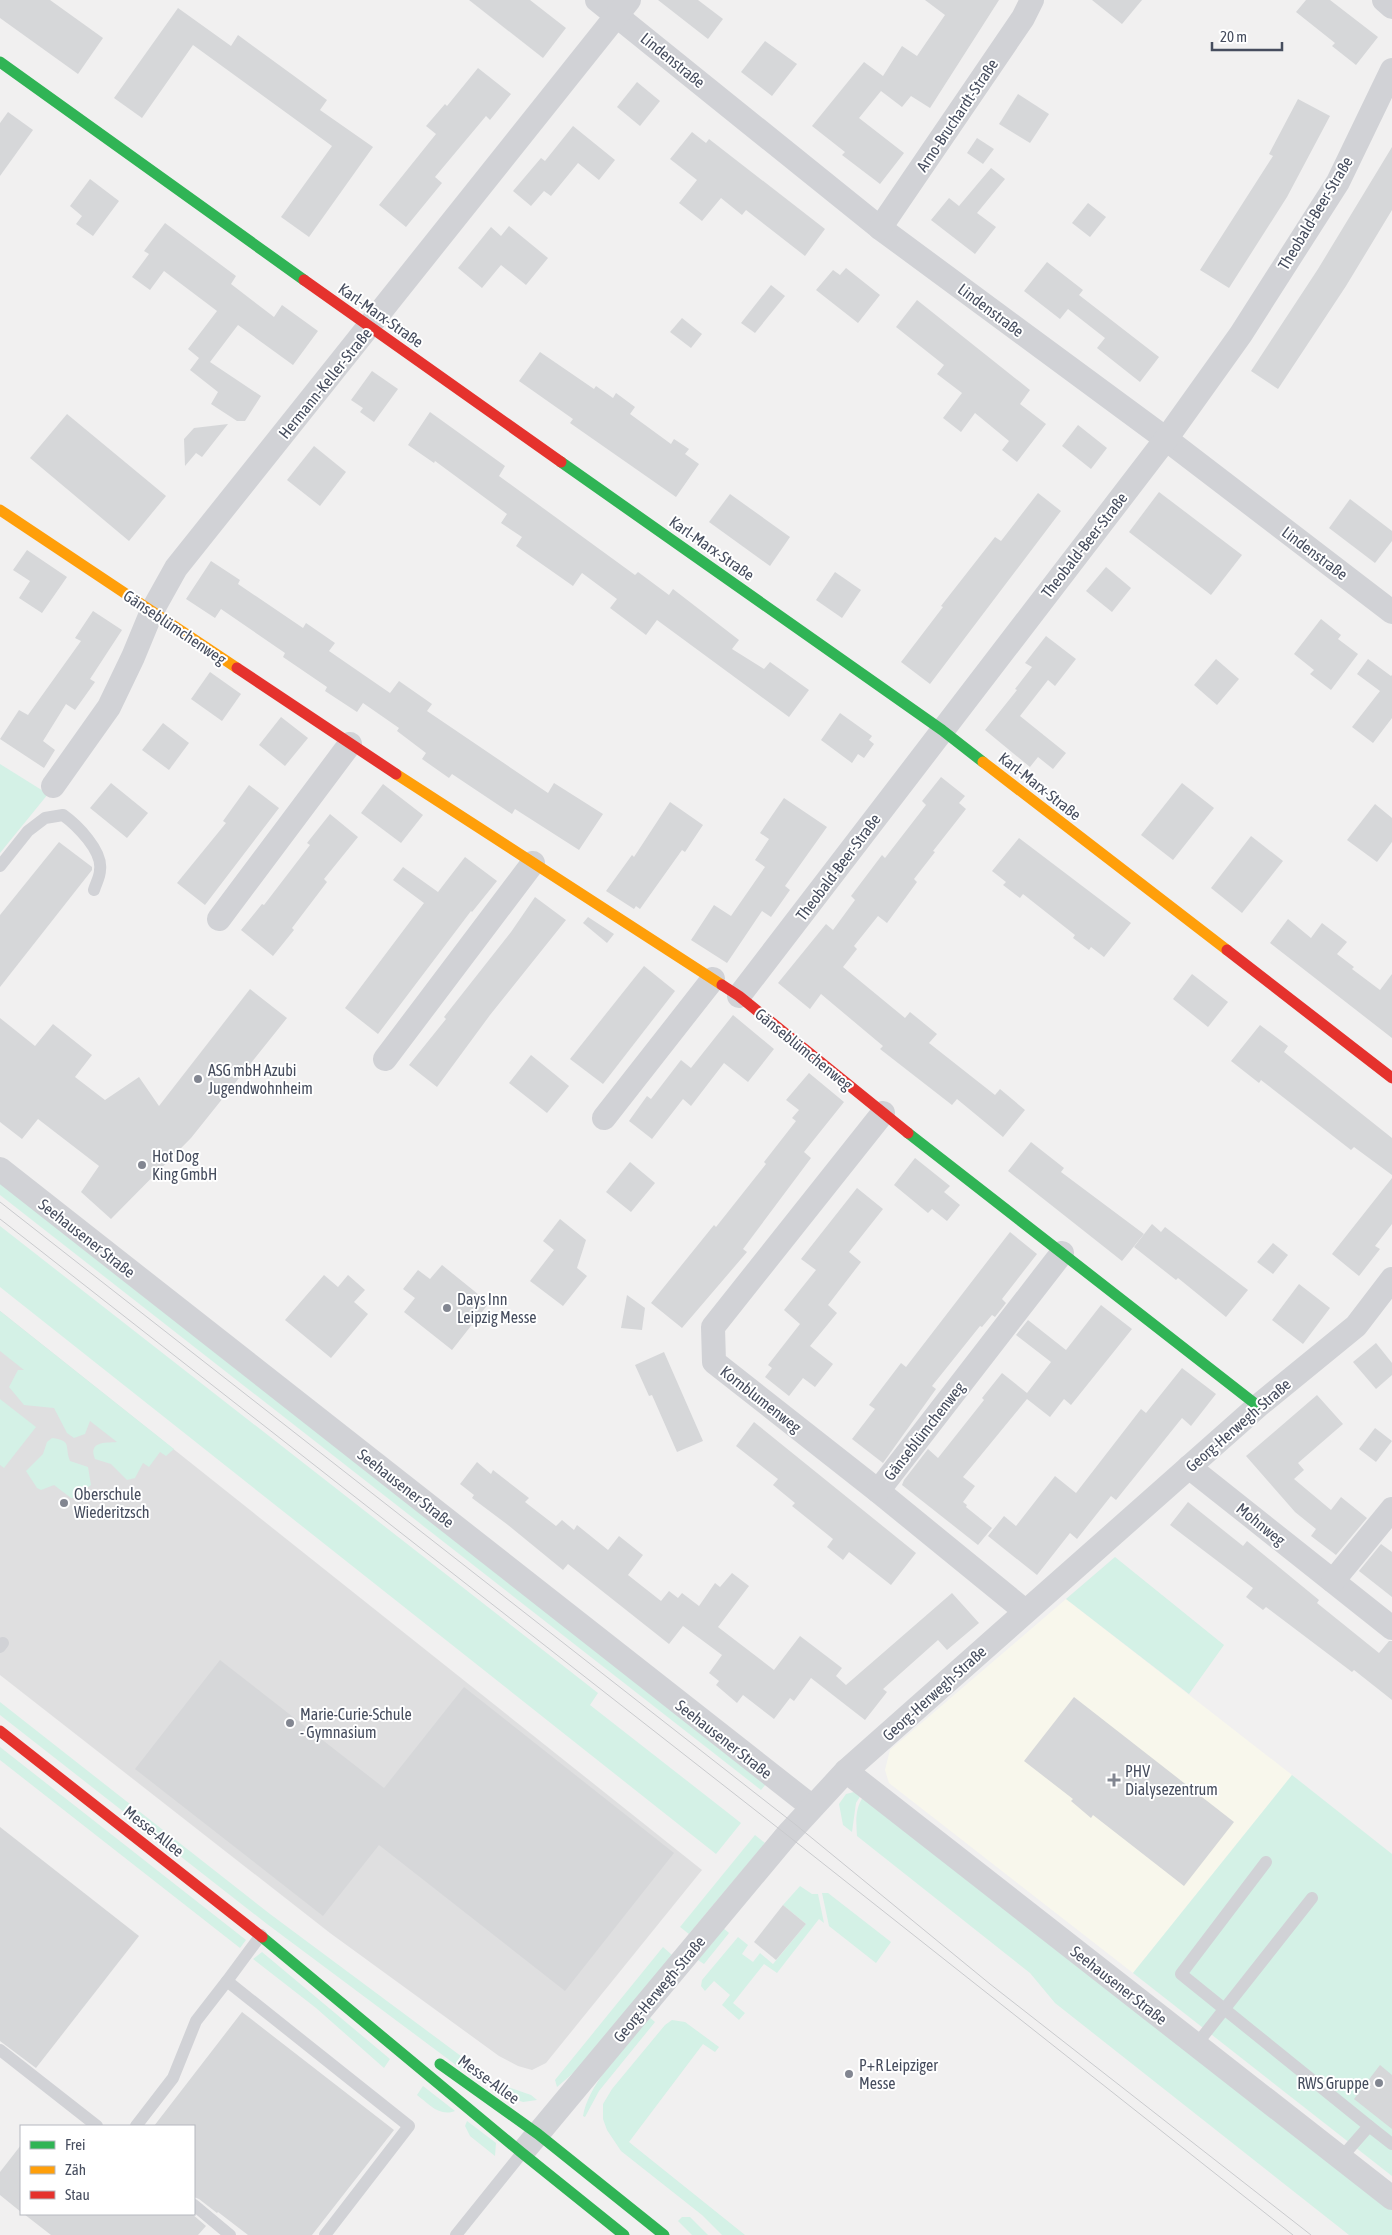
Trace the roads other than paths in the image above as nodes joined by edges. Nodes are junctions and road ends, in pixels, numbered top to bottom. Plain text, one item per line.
1 (597, 0) edge
2 (1032, 0) edge
3 (1384, 0) edge
4 (1392, 7) edge
5 (623, 8) edge
6 (0, 62) edge
7 (1392, 70) edge
8 (880, 228) junction
9 (369, 327) junction
10 (1166, 439) junction
11 (1, 513) edge
12 (152, 611) junction
13 (1392, 612) edge
14 (942, 730) junction
15 (350, 744) junction
16 (53, 786) dead end
17 (533, 863) junction
18 (0, 866) edge
19 (94, 890) dead end
20 (219, 919) dead end
21 (713, 979) junction
22 (739, 996) junction
23 (385, 1059) dead end
24 (1392, 1078) edge
25 (884, 1113) junction
26 (604, 1118) dead end
27 (0, 1170) edge
28 (1062, 1253) junction
29 (1392, 1279) edge
30 (1258, 1406) junction
31 (1189, 1467) junction
32 (878, 1491) junction
33 (1392, 1509) edge
34 (1333, 1581) junction
35 (1025, 1611) junction
36 (1392, 1628) edge
37 (0, 1731) edge
38 (846, 1771) junction
39 (811, 1806) junction
40 (1266, 1862) dead end
41 (1312, 1898) dead end
42 (261, 1935) junction
43 (288, 1957) junction
44 (227, 1981) junction
45 (1224, 2010) junction
46 (392, 2030) dead end
47 (1196, 2045) junction
48 (0, 2050) edge
49 (432, 2058) dead end
50 (96, 2125) edge
51 (137, 2125) edge
52 (1369, 2126) junction
53 (538, 2134) junction
54 (1392, 2144) edge
55 (522, 2153) junction
56 (1341, 2158) junction
57 (1392, 2198) edge
58 (195, 2206) edge
59 (230, 2235) edge
60 (326, 2235) edge
61 (456, 2235) edge
62 (624, 2235) edge
63 (664, 2235) edge

1 - 5 street, Lindenstraße
2 - 8 street, Arno-Bruchardt-Straße
3 - 4 street
5 - 8 street, Lindenstraße
5 - 9 street, Hermann-Keller-Straße
6 - 9 street, Karl-Marx-Straße
7 - 10 street, Theobald-Beer-Straße
8 - 10 street, Lindenstraße
9 - 12 street, Hermann-Keller-Straße
9 - 14 street, Karl-Marx-Straße
10 - 13 street, Lindenstraße
10 - 14 street, Theobald-Beer-Straße
11 - 12 street, Gänseblümchenweg
12 - 15 street, Gänseblümchenweg
12 - 16 street, Hermann-Keller-Straße
14 - 22 street, Theobald-Beer-Straße
14 - 24 street, Karl-Marx-Straße
15 - 17 street, Gänseblümchenweg
15 - 20 street
17 - 21 street, Gänseblümchenweg
17 - 23 street
18 - 19 lane
21 - 22 street, Gänseblümchenweg
21 - 26 street
22 - 25 street, Gänseblümchenweg
25 - 28 street, Gänseblümchenweg
25 - 32 street, Kornblumenweg
27 - 39 street, Seehausener Straße
28 - 30 street, Gänseblümchenweg
28 - 32 street, Gänseblümchenweg
29 - 30 street, Georg-Herwegh-Straße
30 - 31 street, Georg-Herwegh-Straße
31 - 34 street, Mohnweg
31 - 35 street, Georg-Herwegh-Straße
32 - 35 street, Kornblumenweg
33 - 34 street
34 - 36 street, Mohnweg
35 - 38 street, Georg-Herwegh-Straße
37 - 42 street, Messe-Allee
38 - 39 street, Georg-Herwegh-Straße
38 - 47 street, Seehausener Straße
39 - 53 street, Georg-Herwegh-Straße
40 - 45 lane
41 - 45 lane
42 - 43 street, Messe-Allee
42 - 44 lane
43 - 46 street, Messe-Allee
43 - 55 street, Messe-Allee
44 - 51 lane
44 - 60 lane
45 - 47 lane
45 - 52 lane
47 - 56 street, Seehausener Straße
48 - 50 lane
49 - 53 street, Messe-Allee
52 - 54 lane
52 - 56 lane
53 - 55 street, Georg-Herwegh-Straße
53 - 63 street, Messe-Allee
55 - 61 lane
55 - 62 street, Messe-Allee
56 - 57 street, Seehausener Straße
58 - 59 lane

